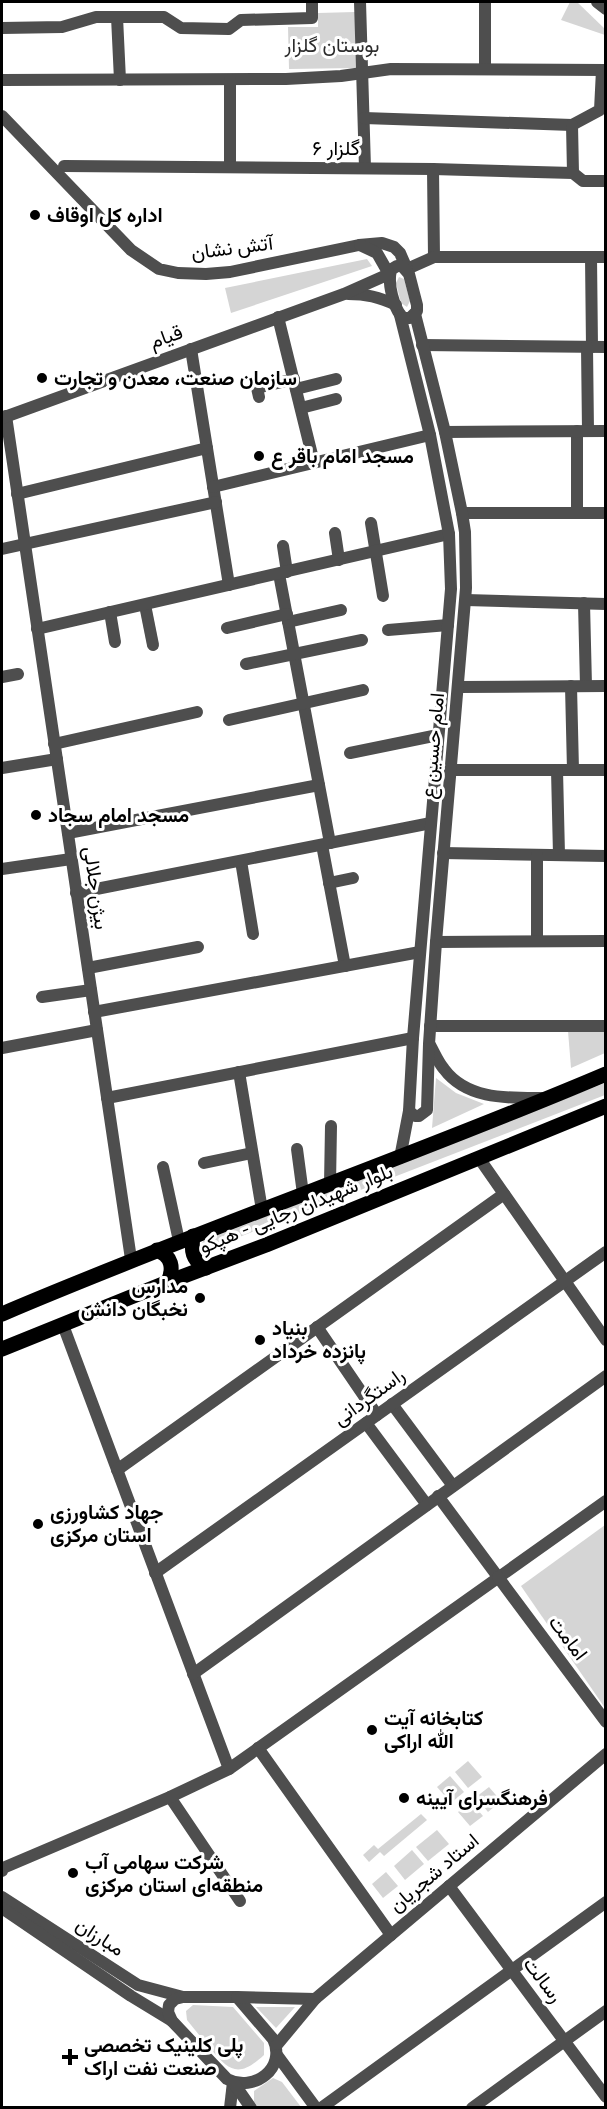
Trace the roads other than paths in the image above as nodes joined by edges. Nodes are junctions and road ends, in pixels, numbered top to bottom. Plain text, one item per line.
1 (312, 2) edge
2 (360, 2) edge
3 (485, 2) edge
4 (597, 2) edge
5 (606, 9) edge
6 (117, 17) junction
7 (2, 28) edge
8 (485, 69) junction
9 (604, 70) edge
10 (362, 73) junction
11 (2, 80) edge
12 (120, 80) junction
13 (230, 80) junction
14 (2, 116) edge
15 (364, 118) junction
16 (572, 125) junction
17 (64, 166) dead end
18 (230, 167) junction
19 (366, 168) junction
20 (433, 169) junction
21 (573, 173) junction
22 (606, 181) edge
23 (359, 245) junction
24 (434, 257) junction
25 (591, 257) junction
26 (606, 257) edge
27 (407, 269) junction
28 (389, 274) junction
29 (344, 294) junction
30 (398, 310) junction
31 (415, 314) junction
32 (278, 318) junction
33 (422, 345) junction
34 (590, 347) junction
35 (606, 347) edge
36 (191, 349) junction
37 (336, 380) dead end
38 (295, 384) junction
39 (259, 397) dead end
40 (336, 399) dead end
41 (301, 408) junction
42 (4, 417) edge
43 (582, 431) junction
44 (606, 431) edge
45 (445, 432) junction
46 (430, 435) junction
47 (207, 448) junction
48 (314, 463) junction
49 (213, 487) junction
50 (17, 494) junction
51 (216, 502) junction
52 (462, 513) junction
53 (577, 513) junction
54 (606, 513) edge
55 (371, 523) dead end
56 (335, 533) dead end
57 (449, 534) junction
58 (25, 544) junction
59 (283, 546) dead end
60 (2, 549) edge
61 (375, 552) junction
62 (339, 560) junction
63 (283, 573) junction
64 (229, 585) junction
65 (382, 596) dead end
66 (466, 600) junction
67 (584, 603) junction
68 (145, 604) junction
69 (606, 604) edge
70 (341, 610) dead end
71 (110, 612) junction
72 (287, 618) junction
73 (448, 625) junction
74 (228, 628) dead end
75 (37, 629) junction
76 (388, 630) dead end
77 (362, 640) dead end
78 (115, 642) dead end
79 (153, 645) dead end
80 (294, 653) junction
81 (246, 664) dead end
82 (18, 674) dead end
83 (2, 677) edge
84 (571, 686) junction
85 (586, 686) junction
86 (606, 686) edge
87 (458, 687) junction
88 (363, 690) dead end
89 (303, 704) junction
90 (197, 712) dead end
91 (229, 720) dead end
92 (438, 735) junction
93 (54, 744) junction
94 (350, 753) dead end
95 (57, 759) junction
96 (2, 768) edge
97 (450, 770) junction
98 (557, 770) junction
99 (573, 770) junction
100 (606, 770) edge
101 (319, 785) junction
102 (431, 824) junction
103 (68, 833) junction
104 (326, 844) junction
105 (443, 854) junction
106 (537, 855) junction
107 (559, 855) junction
108 (606, 856) edge
109 (71, 859) junction
110 (242, 861) junction
111 (2, 869) edge
112 (353, 878) dead end
113 (329, 883) junction
114 (76, 893) junction
115 (253, 934) dead end
116 (537, 941) junction
117 (606, 941) edge
118 (436, 942) junction
119 (198, 947) dead end
120 (420, 952) junction
121 (345, 966) junction
122 (88, 968) junction
123 (91, 990) junction
124 (42, 996) dead end
125 (94, 1012) junction
126 (430, 1026) junction
127 (606, 1026) edge
128 (97, 1029) junction
129 (413, 1038) junction
130 (429, 1044) junction
131 (2, 1048) edge
132 (239, 1072) junction
133 (606, 1074) edge
134 (107, 1098) junction
135 (548, 1098) junction
136 (606, 1106) edge
137 (409, 1111) junction
138 (331, 1126) dead end
139 (297, 1149) dead end
140 (252, 1153) junction
141 (400, 1158) junction
142 (479, 1158) junction
143 (204, 1163) dead end
144 (163, 1167) dead end
145 (330, 1184) junction
146 (303, 1194) junction
147 (504, 1194) junction
148 (262, 1210) junction
149 (186, 1238) junction
150 (157, 1250) junction
151 (606, 1252) edge
152 (131, 1259) junction
153 (206, 1268) junction
154 (564, 1281) junction
155 (168, 1282) junction
156 (2, 1314) edge
157 (63, 1325) junction
158 (317, 1327) junction
159 (606, 1340) edge
160 (2, 1349) edge
161 (606, 1376) edge
162 (392, 1404) junction
163 (377, 1415) junction
164 (366, 1423) junction
165 (117, 1470) junction
166 (453, 1486) junction
167 (438, 1496) junction
168 (606, 1501) edge
169 (427, 1504) junction
170 (155, 1573) junction
171 (498, 1577) junction
172 (193, 1674) junction
173 (606, 1722) edge
174 (258, 1748) junction
175 (606, 1754) edge
176 (229, 1769) junction
177 (170, 1797) junction
178 (2, 1868) edge
179 (448, 1886) junction
180 (2, 1897) edge
181 (240, 1901) dead end
182 (606, 1902) edge
183 (2, 1908) edge
184 (391, 1935) junction
185 (511, 1970) junction
186 (183, 1997) junction
187 (237, 1997) junction
188 (315, 1999) junction
189 (606, 2011) edge
190 (172, 2021) junction
191 (563, 2041) junction
192 (277, 2050) junction
193 (233, 2082) junction
194 (606, 2097) edge
195 (230, 2108) edge
196 (251, 2108) edge
197 (316, 2108) edge
198 (321, 2108) edge
199 (472, 2108) edge

1 - 6 street
2 - 10 street
3 - 8 street
4 - 5 street
6 - 7 street
6 - 12 street
8 - 9 street
8 - 10 street
9 - 16 street
10 - 13 street
10 - 15 street
11 - 12 street
12 - 13 street
13 - 18 street
14 - 23 street, آتش نشان
15 - 16 street
15 - 19 street
16 - 21 street
17 - 18 street, گلزار ۶
18 - 19 street, گلزار ۶
19 - 20 street, گلزار ۶
20 - 21 street, گلزار ۶
20 - 24 street
21 - 22 street, گلزار ۶
23 - 27 street, آتش نشان
23 - 28 street
24 - 25 street
24 - 27 street
25 - 26 street
25 - 34 street
27 - 28 street, قیام
27 - 31 street, امام حسین ع
28 - 29 street, قیام
28 - 30 street, امام حسین ع
29 - 30 street, قیام
29 - 32 street, قیام
30 - 31 street
30 - 46 street, امام حسین ع
31 - 33 street, امام حسین ع
32 - 36 street, قیام
32 - 38 street
33 - 34 street
33 - 45 street, امام حسین ع
34 - 35 street
34 - 43 street
36 - 42 street, قیام
36 - 47 street
37 - 38 street
38 - 39 street
38 - 41 street
40 - 41 street
41 - 48 street
42 - 50 street, بیژن جلالی
43 - 44 street
43 - 45 street
43 - 53 street
45 - 52 street, امام حسین ع
46 - 48 street
46 - 57 street, امام حسین ع
47 - 49 street
47 - 50 street
48 - 49 street
49 - 51 street
50 - 58 street, بیژن جلالی
51 - 58 street
51 - 64 street
52 - 53 street
52 - 66 street, امام حسین ع
53 - 54 street
55 - 61 street
56 - 62 street
57 - 61 street
57 - 73 street, امام حسین ع
58 - 60 street
58 - 75 street, بیژن جلالی
59 - 63 street
61 - 62 street
61 - 65 street
62 - 63 street
63 - 64 street
63 - 72 street
64 - 68 street
66 - 67 street
66 - 87 street, امام حسین ع
67 - 69 street
67 - 85 street
68 - 71 street
68 - 79 street
70 - 72 street
71 - 75 street
71 - 78 street
72 - 74 street
72 - 80 street
73 - 76 street
73 - 92 street, امام حسین ع
75 - 93 street, بیژن جلالی
77 - 80 street
80 - 81 street
80 - 89 street
82 - 83 street
84 - 85 street
84 - 87 street
84 - 99 street
85 - 86 street
87 - 97 street, امام حسین ع
88 - 89 street
89 - 91 street
89 - 101 street
90 - 93 street
92 - 94 street
92 - 102 street, امام حسین ع
93 - 95 street, بیژن جلالی
95 - 96 street
95 - 103 street, بیژن جلالی
97 - 98 street
97 - 105 street, امام حسین ع
98 - 99 street
98 - 107 street
99 - 100 street
101 - 103 street
101 - 104 street
102 - 104 street
102 - 120 street, امام حسین ع
103 - 109 street, بیژن جلالی
104 - 110 street
104 - 113 street
105 - 106 street
105 - 118 street, امام حسین ع
106 - 107 street
106 - 116 street
107 - 108 street
109 - 111 street
109 - 114 street, بیژن جلالی
110 - 114 street
110 - 115 street
112 - 113 street
113 - 121 street
114 - 122 street, بیژن جلالی
116 - 117 street
116 - 118 street
118 - 126 street, امام حسین ع
119 - 122 street
120 - 121 street
120 - 129 street, امام حسین ع
121 - 125 street
122 - 123 street, بیژن جلالی
123 - 124 street
123 - 125 street, بیژن جلالی
125 - 128 street, بیژن جلالی
126 - 127 street
126 - 130 street, امام حسین ع
128 - 131 street
128 - 134 street, بیژن جلالی
129 - 132 street
129 - 137 street, امام حسین ع
130 - 135 street
130 - 137 street, امام حسین ع
132 - 134 street
132 - 140 street
133 - 135 main road, بلوار شهیدان رجایی - هپکو
134 - 152 street, بیژن جلالی
135 - 141 main road, بلوار شهیدان رجایی - هپکو
136 - 142 main road, بلوار شهیدان رجایی - هپکو
137 - 141 street, امام حسین ع
138 - 145 street
139 - 146 street
140 - 143 street
140 - 148 street
141 - 145 main road, بلوار شهیدان رجایی - هپکو
142 - 147 street
142 - 153 main road, بلوار شهیدان رجایی - هپکو
144 - 149 street
145 - 146 main road, بلوار شهیدان رجایی - هپکو
146 - 148 main road, بلوار شهیدان رجایی - هپکو
147 - 154 street
147 - 158 street
148 - 149 main road, بلوار شهیدان رجایی - هپکو
149 - 150 main road, بلوار شهیدان رجایی - هپکو
149 - 153 main road
150 - 152 main road, بلوار شهیدان رجایی - هپکو
150 - 155 main road
151 - 154 street, راستگردانی
152 - 156 main road, بلوار شهیدان رجایی - هپکو
153 - 155 main road, بلوار شهیدان رجایی - هپکو
154 - 159 street
154 - 162 street, راستگردانی
155 - 157 main road, بلوار شهیدان رجایی - هپکو
157 - 160 main road, بلوار شهیدان رجایی - هپکو
157 - 165 street
158 - 163 street
158 - 165 street
161 - 166 street
162 - 163 street, راستگردانی
162 - 166 street
163 - 164 street, راستگردانی
164 - 169 street
164 - 170 street, راستگردانی
165 - 170 street
166 - 167 street
167 - 169 street
167 - 171 street, امامت
168 - 171 street
169 - 172 street
170 - 172 street
171 - 173 street, امامت
171 - 174 street
172 - 176 street
174 - 176 street
174 - 184 street
175 - 179 street, استاد شجریان
176 - 177 street
177 - 178 street
177 - 181 street
179 - 184 street, استاد شجریان
179 - 185 street, رسالت
180 - 186 street, مبارزان
182 - 185 street
183 - 190 street, مبارزان
184 - 188 street, استاد شجریان
185 - 191 street, رسالت
185 - 198 street
186 - 187 street, مبارزان
186 - 190 street
187 - 188 street, مبارزان
187 - 192 street
188 - 192 street, استاد شجریان
189 - 191 street
190 - 193 street, مبارزان
191 - 194 street, رسالت
191 - 199 street
192 - 193 street, استاد شجریان
192 - 197 street
193 - 195 street
193 - 196 street

